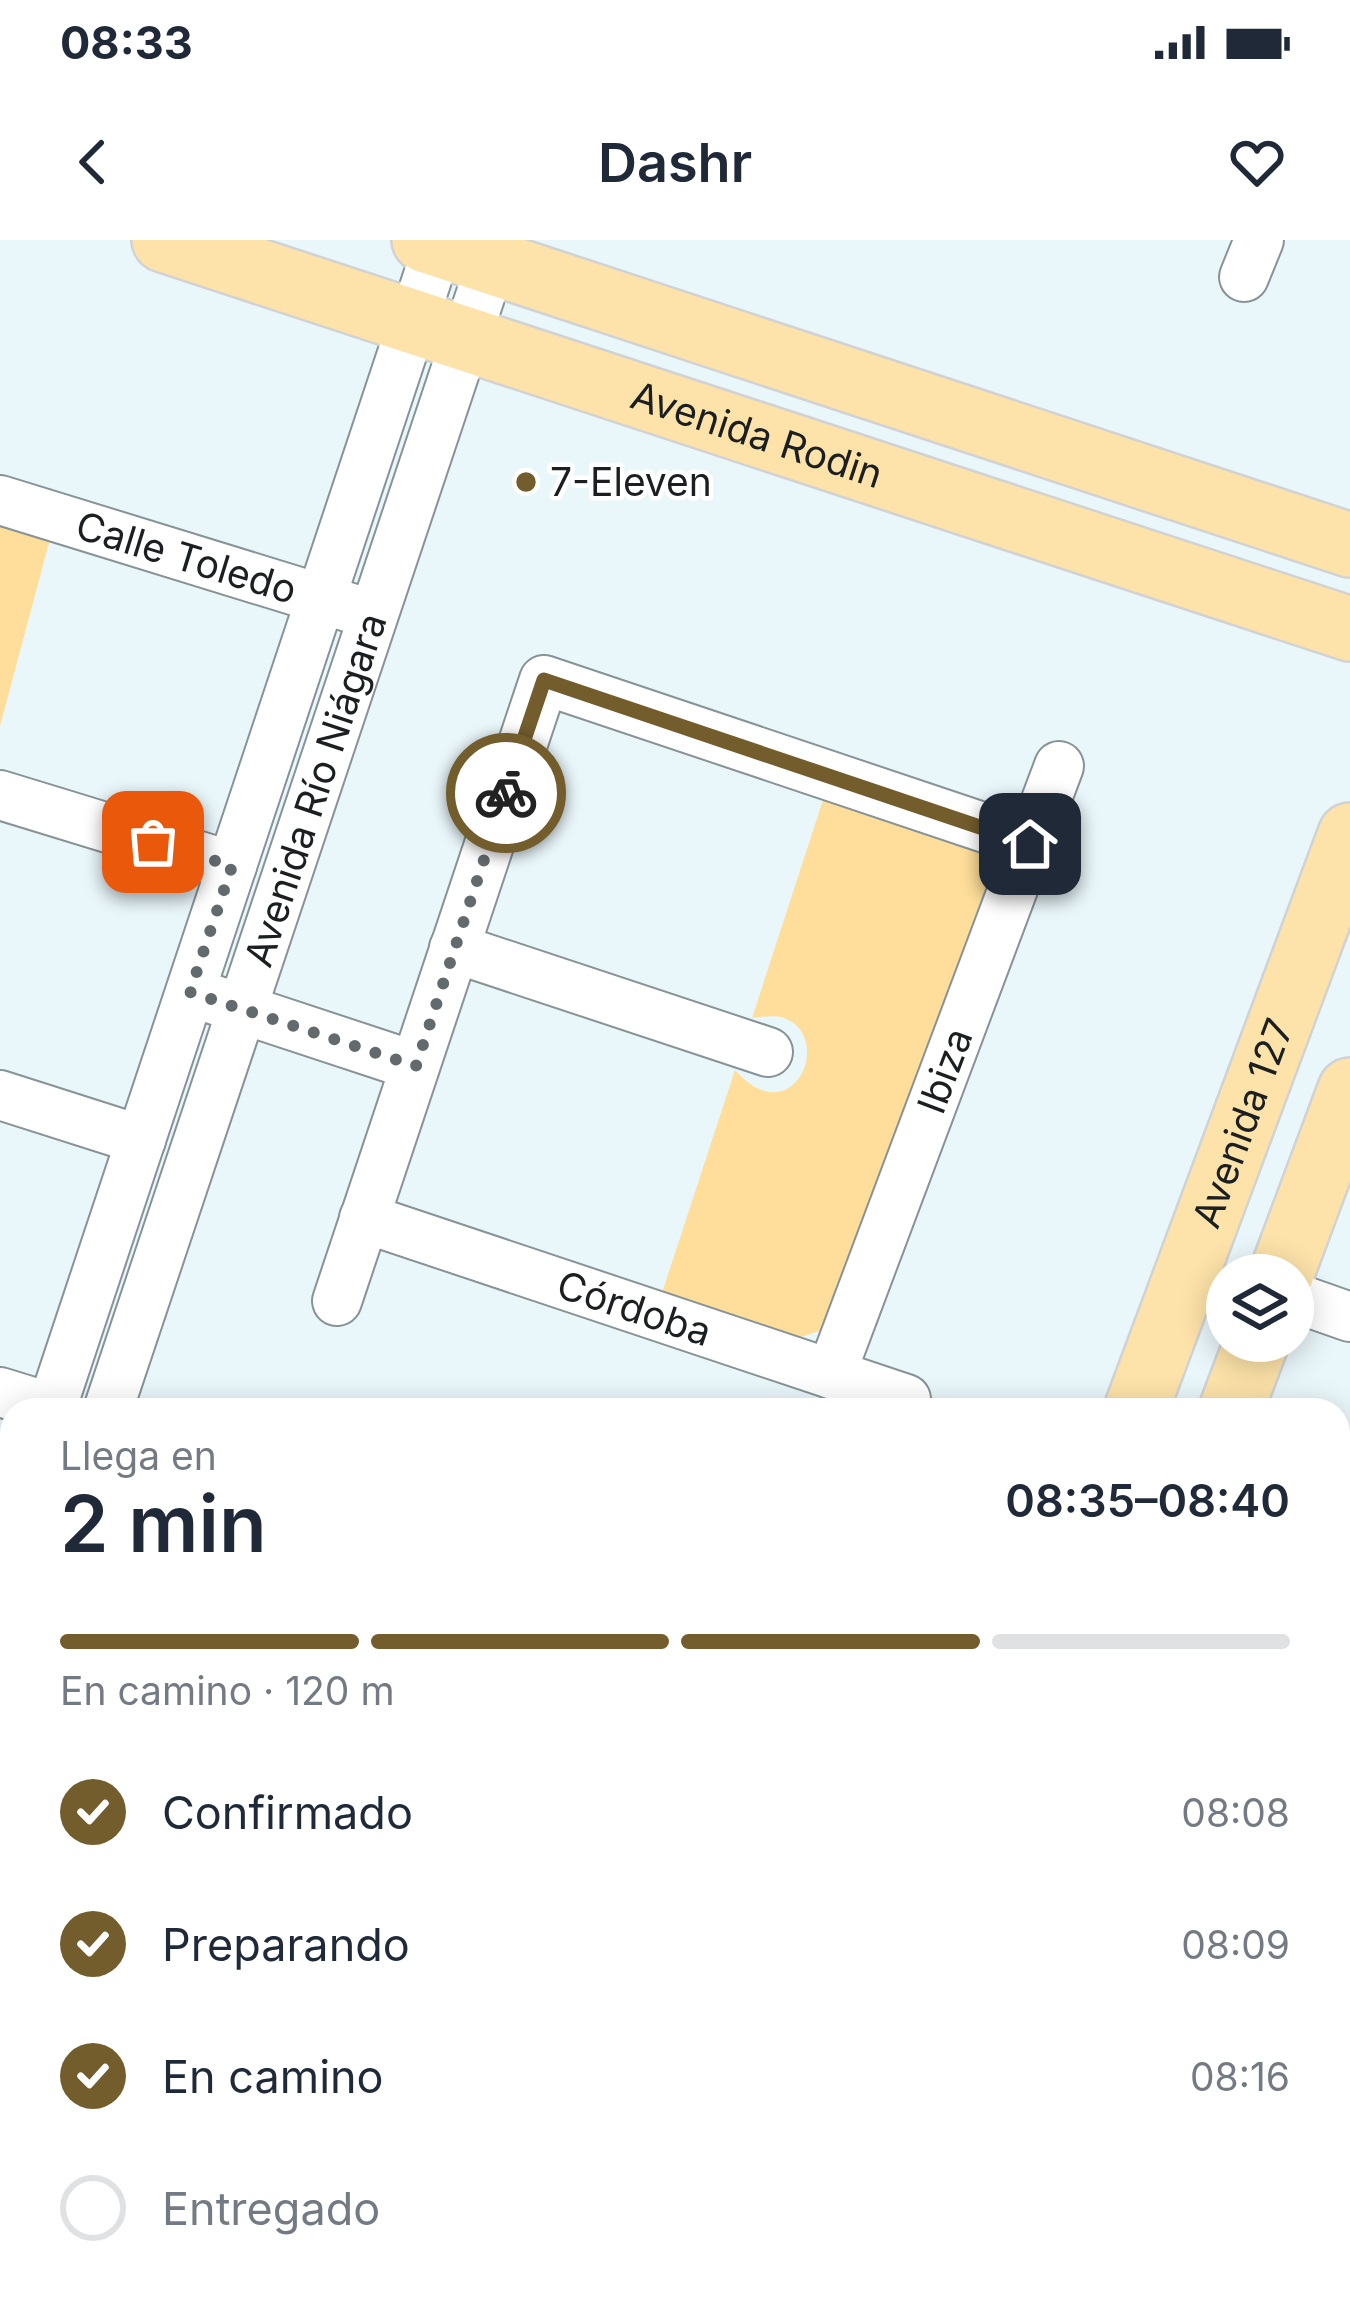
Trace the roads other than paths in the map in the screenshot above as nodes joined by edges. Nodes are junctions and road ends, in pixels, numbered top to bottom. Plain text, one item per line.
1 (164, 240) edge
2 (459, 245) edge
3 (440, 329) junction
4 (0, 500) edge
5 (1350, 545) edge
6 (321, 599) junction
7 (374, 616) junction
8 (1350, 629) edge
9 (1059, 766) dead end
10 (0, 795) edge
11 (1350, 835) edge
12 (1030, 844) junction
13 (232, 866) junction
14 (454, 948) junction
15 (190, 992) junction
16 (242, 1009) junction
17 (768, 1052) dead end
18 (416, 1066) junction
19 (1350, 1090) edge
20 (0, 1095) edge
21 (141, 1140) junction
22 (364, 1218) junction
23 (1214, 1254) edge
24 (1289, 1254) edge
25 (1206, 1276) edge
26 (337, 1300) dead end
27 (1314, 1304) edge
28 (1350, 1317) edge
29 (1249, 1362) edge
30 (831, 1373) junction
31 (56, 1398) edge
32 (112, 1398) edge
33 (903, 1398) edge
34 (1142, 1398) edge
35 (1236, 1398) edge

1 - 3 main road, Avenida Rodin
2 - 3 street, Avenida Río Niágara
2 - 5 main road, Avenida Rodin
3 - 6 street, Avenida Río Niágara
3 - 7 street, Avenida Río Niágara
3 - 8 main road, Avenida Rodin
4 - 6 street, Calle Toledo
6 - 7 street, Calle Toledo
6 - 13 street, Avenida Río Niágara
7 - 16 street, Avenida Río Niágara
9 - 12 street, Ibiza
10 - 13 street
11 - 23 main road, Avenida 127
12 - 14 street
12 - 30 street, Ibiza
13 - 15 street, Avenida Río Niágara
14 - 17 street
14 - 18 street
15 - 16 street
15 - 21 street, Avenida Río Niágara
16 - 18 street
16 - 32 street, Avenida Río Niágara
18 - 22 street
19 - 24 main road
20 - 21 street
21 - 31 street, Avenida Río Niágara
22 - 26 street
22 - 30 street, Córdoba
25 - 34 main road, Avenida 127
27 - 28 street
29 - 35 main road
30 - 33 street, Córdoba

